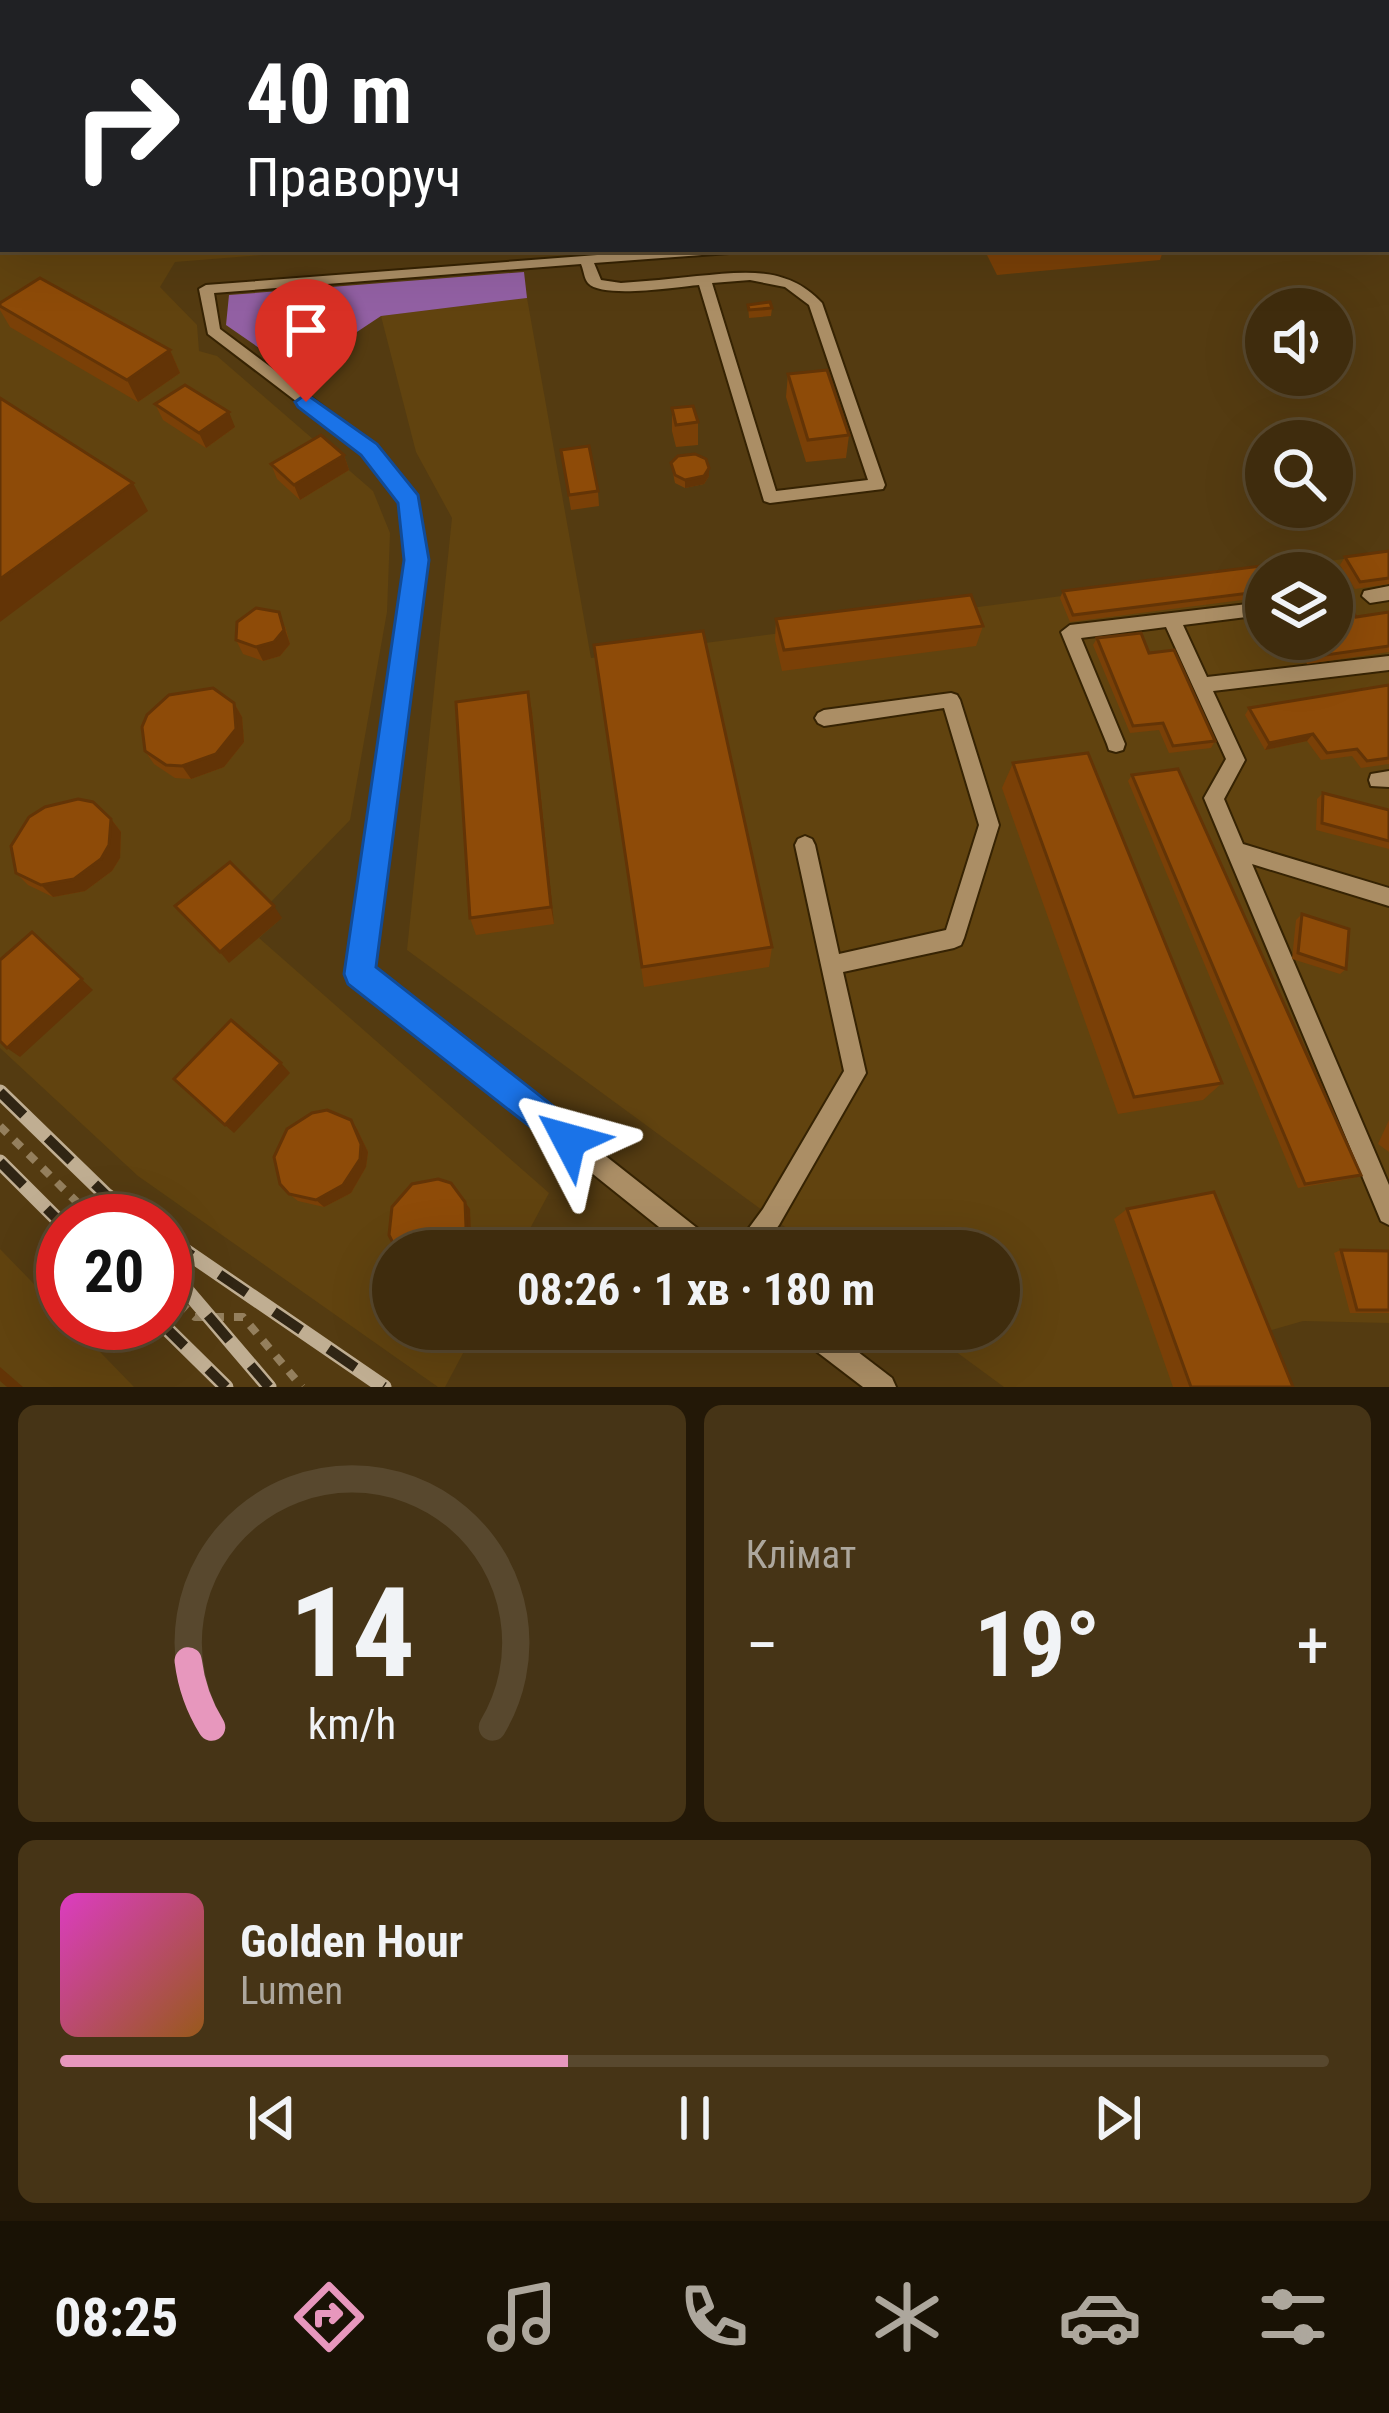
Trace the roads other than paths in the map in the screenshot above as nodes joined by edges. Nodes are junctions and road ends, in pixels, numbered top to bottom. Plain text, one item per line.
1 (696, 252) edge
2 (587, 262) junction
3 (704, 280) junction
4 (1245, 611) edge
5 (1171, 619) junction
6 (1389, 663) edge
7 (1200, 685) junction
8 (824, 718) dead end
9 (1115, 744) dead end
10 (806, 845) dead end
11 (1238, 851) junction
12 (1389, 897) edge
13 (832, 965) junction
14 (1389, 1213) edge
15 (682, 1230) edge
16 (760, 1230) edge
17 (836, 1350) edge
18 (884, 1387) edge

1 - 2 lane
2 - 3 lane
2 - 15 lane
3 - 3 lane
4 - 5 lane
5 - 7 lane
5 - 9 lane
6 - 7 lane
7 - 11 lane
8 - 13 lane
10 - 13 lane
11 - 12 lane
11 - 14 lane
13 - 16 lane
17 - 18 lane

